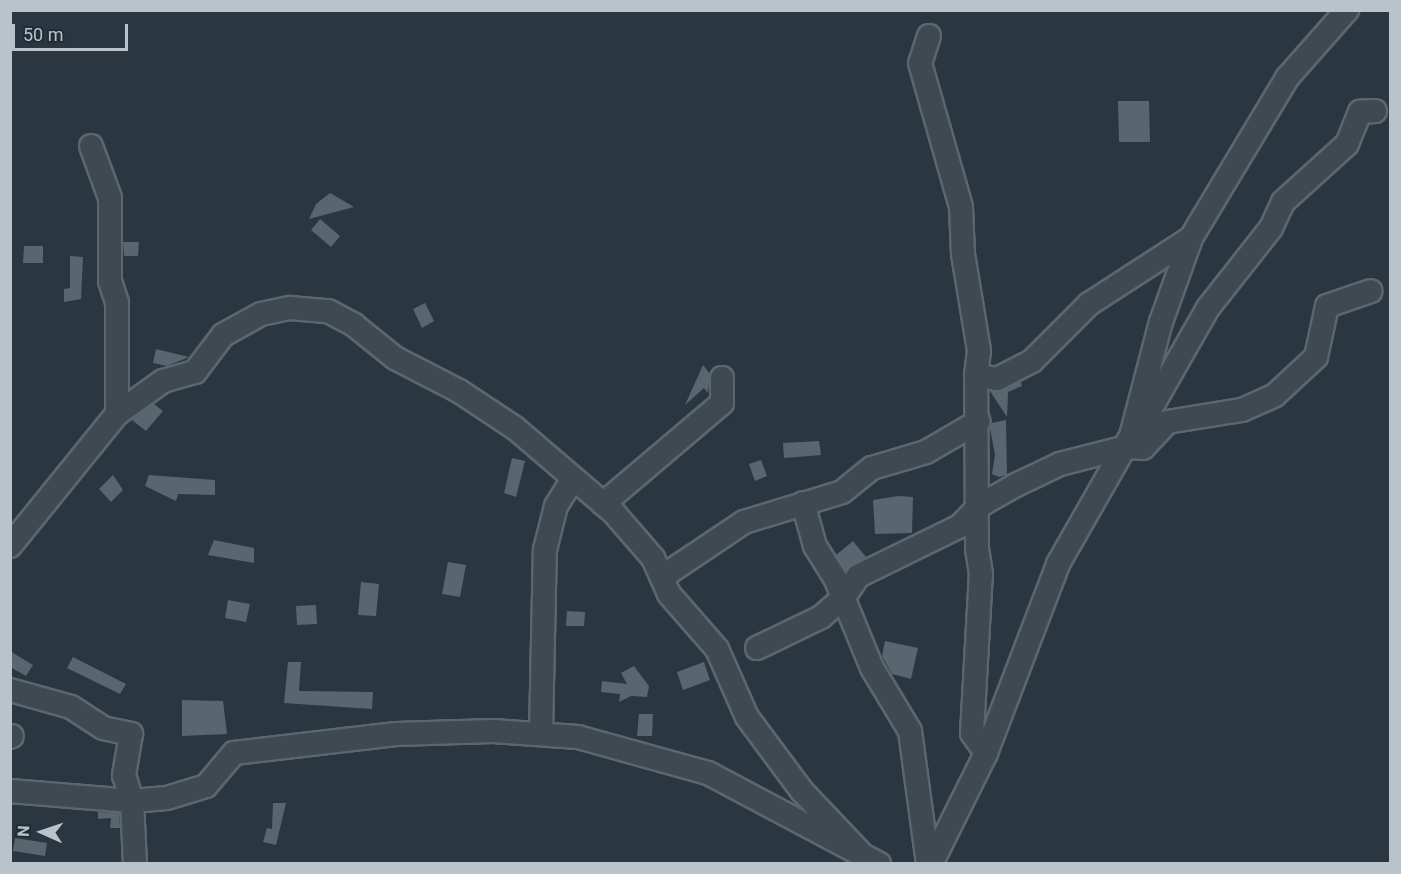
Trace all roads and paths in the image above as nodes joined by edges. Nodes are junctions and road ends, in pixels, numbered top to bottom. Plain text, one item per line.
1 (1347, 10) edge
2 (929, 36) dead end
3 (1375, 111) dead end
4 (91, 146) dead end
5 (1191, 238) junction
6 (1371, 291) dead end
7 (976, 375) junction
8 (723, 378) dead end
9 (117, 414) junction
10 (979, 421) junction
11 (1126, 447) junction
12 (573, 479) junction
13 (803, 503) junction
14 (603, 504) junction
15 (979, 506) junction
16 (10, 546) edge
17 (662, 577) junction
18 (844, 597) junction
19 (757, 648) dead end
20 (10, 690) edge
21 (541, 734) junction
22 (986, 753) junction
23 (10, 791) edge
24 (132, 801) junction
25 (859, 851) junction
26 (135, 864) edge
27 (879, 864) edge
28 (929, 864) edge

1 - 5 street
2 - 7 street
3 - 11 street
4 - 9 street
5 - 7 street
5 - 11 street
6 - 11 street
7 - 10 street
8 - 14 street
9 - 12 street
9 - 16 street
10 - 13 street
10 - 15 street
11 - 15 street
11 - 22 street
12 - 14 street
12 - 21 street
13 - 17 street
13 - 18 street
14 - 17 street
15 - 18 street
15 - 22 street
17 - 25 street
18 - 19 street
18 - 28 street
20 - 24 street
21 - 24 street
21 - 25 street
22 - 28 street
23 - 24 street
24 - 26 street
25 - 27 street

